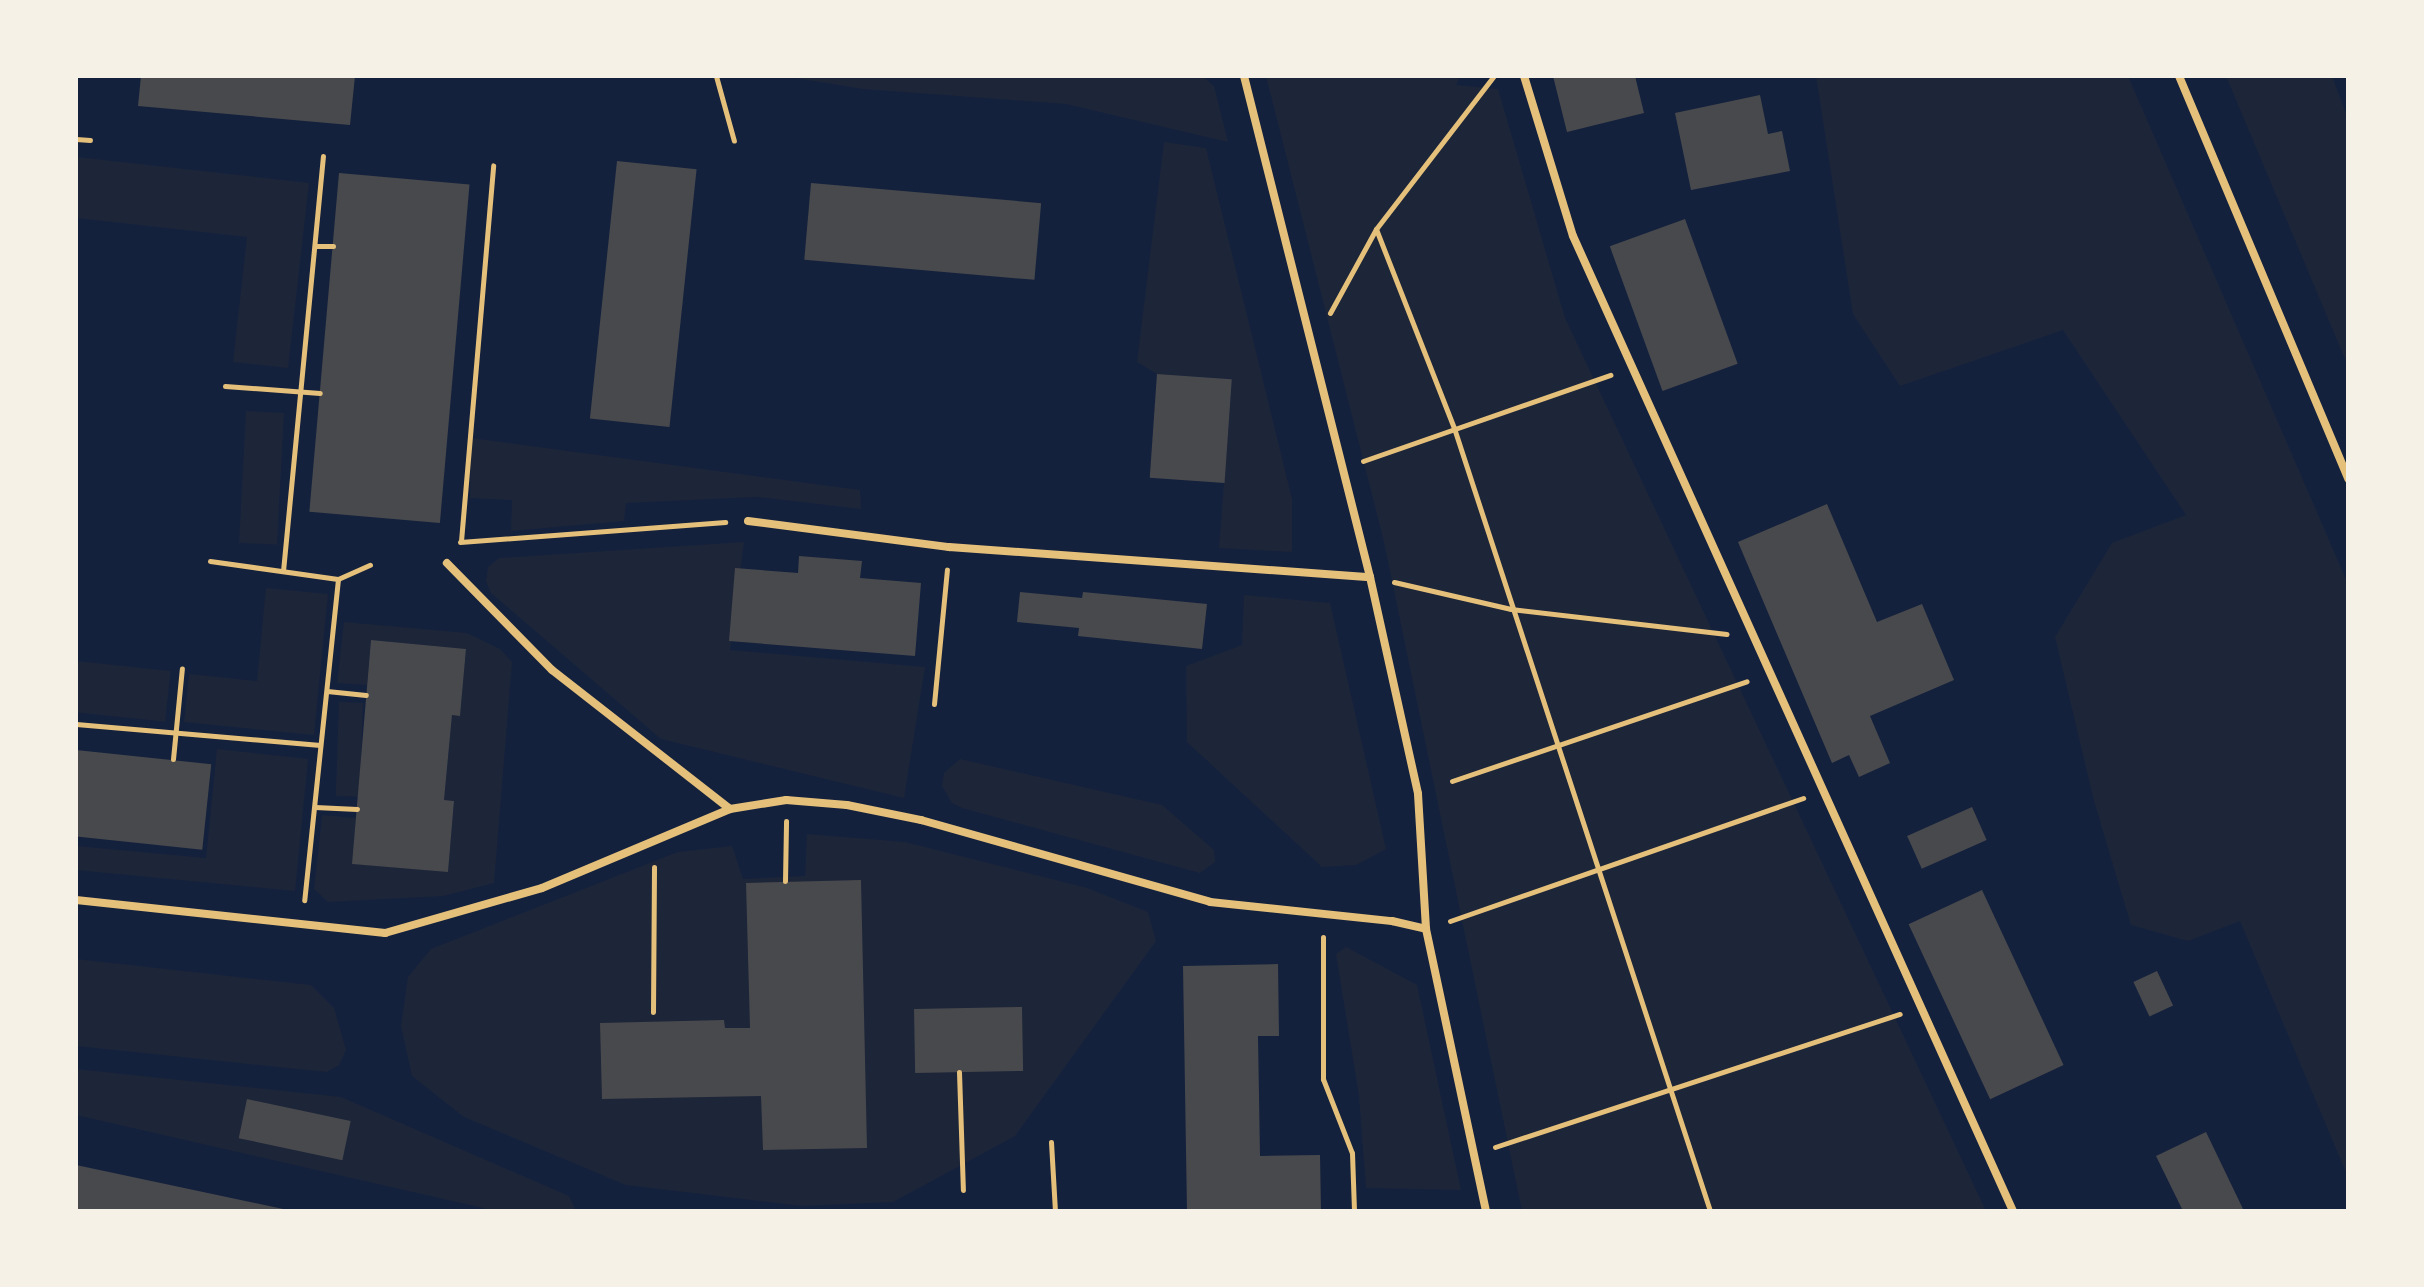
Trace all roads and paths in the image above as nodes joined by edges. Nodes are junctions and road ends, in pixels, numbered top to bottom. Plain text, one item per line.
1 (716, 76) edge
2 (1244, 76) edge
3 (1494, 76) edge
4 (1524, 76) edge
5 (2179, 76) edge
6 (76, 139) edge
7 (90, 140) dead end
8 (734, 141) dead end
9 (323, 156) dead end
10 (493, 165) dead end
11 (1376, 229) junction
12 (315, 246) junction
13 (333, 246) dead end
14 (1312, 345) junction
15 (1630, 368) junction
16 (225, 386) dead end
17 (301, 393) junction
18 (320, 393) dead end
19 (1454, 428) junction
20 (1343, 469) junction
21 (2348, 479) edge
22 (748, 521) joint
23 (461, 541) junction
24 (949, 547) junction
25 (210, 561) dead end
26 (447, 563) joint
27 (370, 565) dead end
28 (283, 571) junction
29 (1370, 577) junction
30 (338, 579) junction
31 (1511, 609) junction
32 (1753, 637) junction
33 (182, 668) dead end
34 (1770, 673) junction
35 (327, 691) junction
36 (366, 695) dead end
37 (934, 704) dead end
38 (76, 724) edge
39 (175, 733) junction
40 (320, 745) junction
41 (1559, 748) junction
42 (173, 759) dead end
43 (1452, 781) dead end
44 (1823, 791) junction
45 (786, 800) junction
46 (315, 807) junction
47 (357, 809) dead end
48 (730, 809) junction
49 (655, 838) junction
50 (1598, 872) junction
51 (785, 881) dead end
52 (76, 900) edge
53 (1323, 916) junction
54 (301, 925) junction
55 (1426, 929) junction
56 (1921, 1007) junction
57 (653, 1012) dead end
58 (959, 1072) dead end
59 (1670, 1088) junction
60 (1051, 1142) dead end
61 (1475, 1154) junction
62 (963, 1190) dead end
63 (1055, 1211) edge
64 (1354, 1211) edge
65 (1486, 1211) edge
66 (1710, 1211) edge
67 (2013, 1211) edge

1 - 8 path
2 - 14 street
3 - 11 path
4 - 15 street
5 - 21 street
6 - 7 path
9 - 12 path
10 - 23 path
11 - 14 path
11 - 19 path
12 - 13 path
12 - 17 path
14 - 20 street
15 - 19 path
15 - 32 street
16 - 17 path
17 - 18 path
17 - 28 path
19 - 20 path
19 - 31 path
20 - 29 street
22 - 23 path
22 - 24 street
23 - 26 path
24 - 29 street
24 - 37 path
25 - 28 path
26 - 48 street
27 - 30 path
28 - 30 path
29 - 31 path
29 - 55 street
30 - 35 path
31 - 32 path
31 - 41 path
32 - 34 street
33 - 39 path
34 - 41 path
34 - 44 street
35 - 36 path
35 - 40 path
38 - 39 path
39 - 40 path
39 - 42 path
40 - 46 path
41 - 43 path
41 - 50 path
44 - 50 path
44 - 56 street
45 - 48 street
45 - 51 path
45 - 53 street
46 - 47 path
46 - 54 path
48 - 49 street
49 - 54 street
49 - 57 path
50 - 55 path
50 - 59 path
52 - 54 street
53 - 55 street
53 - 64 path
55 - 61 street
56 - 59 path
56 - 67 street
58 - 62 path
59 - 61 path
59 - 66 path
60 - 63 path
61 - 65 street

